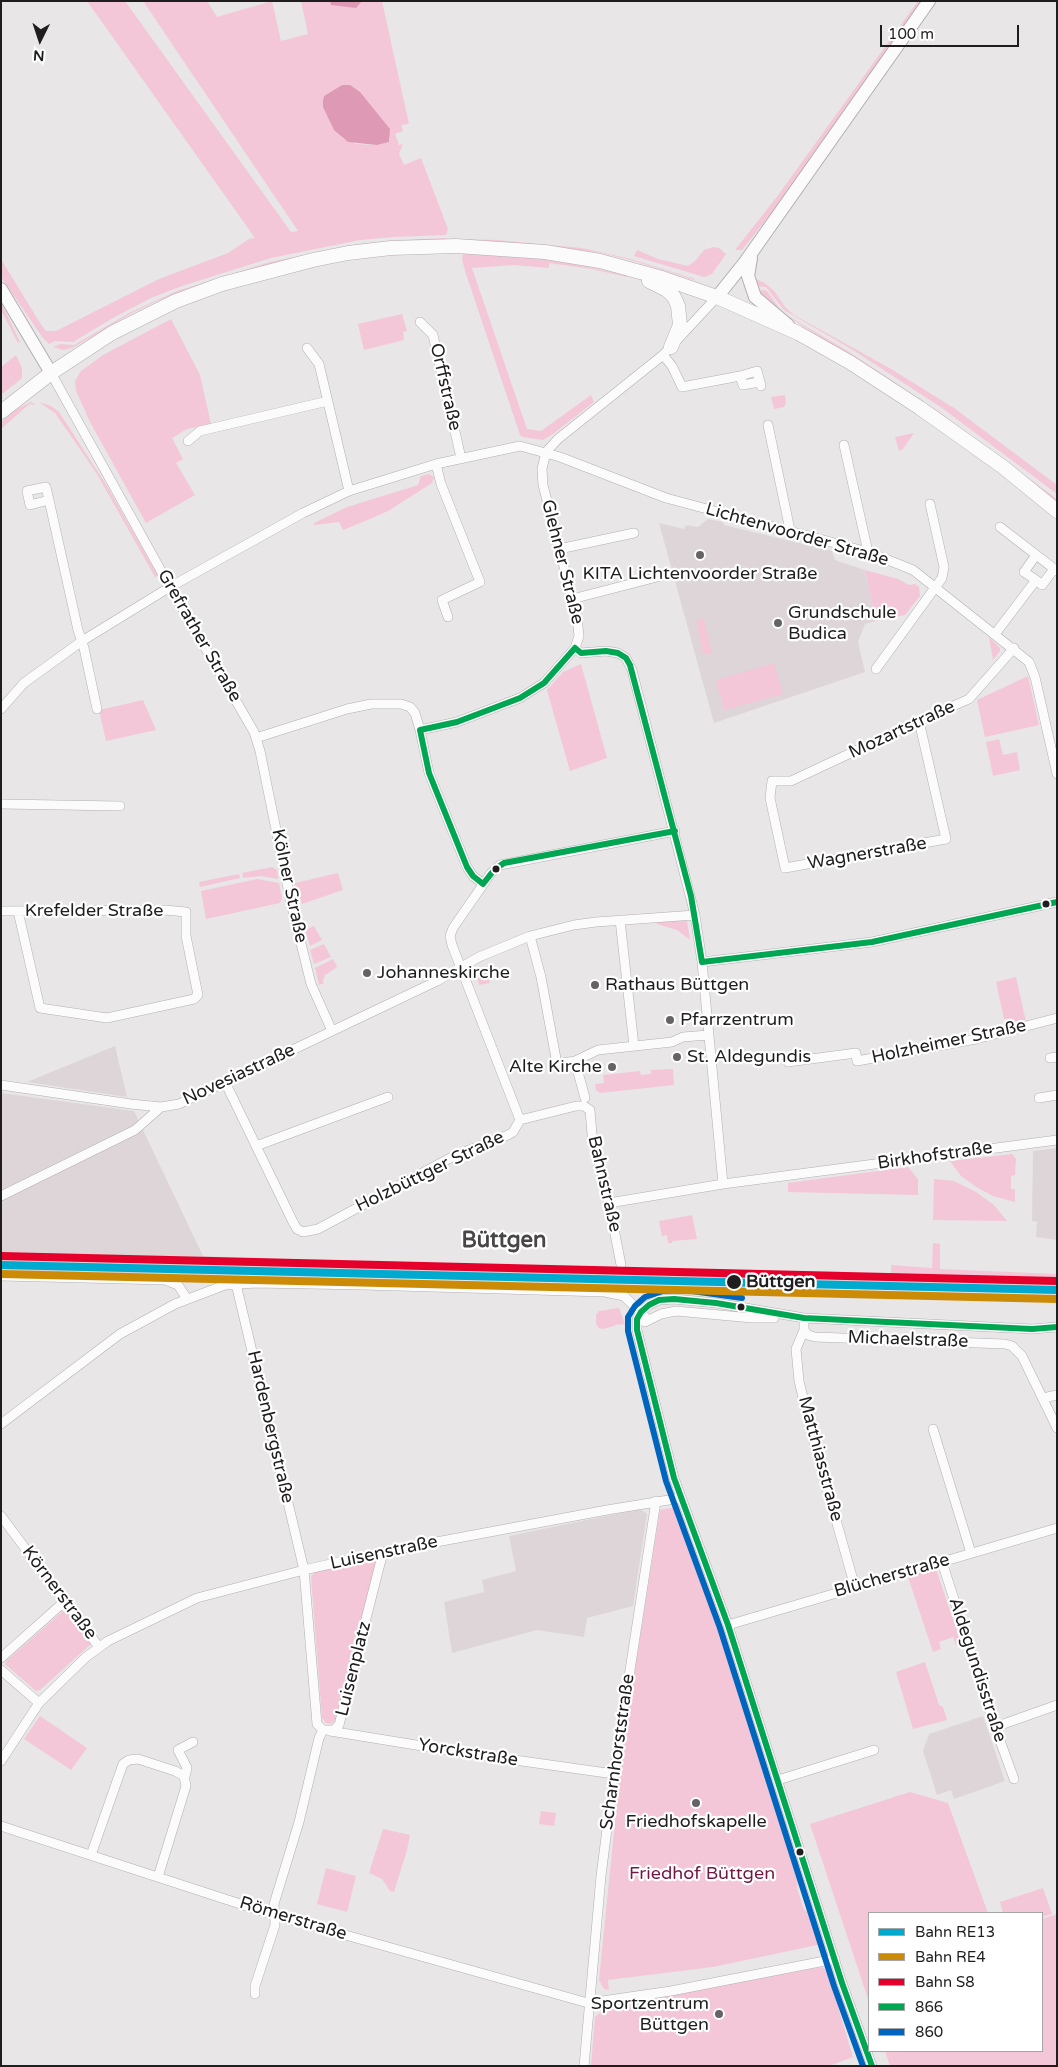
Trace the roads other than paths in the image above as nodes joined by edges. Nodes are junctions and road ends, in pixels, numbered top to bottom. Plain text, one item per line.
1 (929, 1) edge
2 (756, 246) junction
3 (632, 269) junction
4 (1, 289) edge
5 (717, 297) junction
6 (420, 322) dead end
7 (798, 334) junction
8 (307, 348) dead end
9 (667, 351) junction
10 (50, 373) junction
11 (760, 384) dead end
12 (328, 401) junction
13 (1, 412) edge
14 (768, 425) dead end
15 (188, 441) dead end
16 (844, 445) dead end
17 (546, 452) junction
18 (461, 458) junction
19 (436, 464) junction
20 (349, 491) junction
21 (49, 500) dead end
22 (930, 504) dead end
23 (1057, 511) edge
24 (1000, 527) dead end
25 (790, 530) junction
26 (634, 532) dead end
27 (559, 550) junction
28 (868, 552) junction
29 (1036, 555) junction
30 (1056, 570) edge
31 (661, 576) dead end
32 (1036, 580) junction
33 (170, 586) junction
34 (936, 588) junction
35 (572, 599) junction
36 (448, 618) dead end
37 (995, 634) junction
38 (82, 641) junction
39 (575, 648) junction
40 (1014, 648) junction
41 (876, 669) dead end
42 (1, 709) edge
43 (97, 709) dead end
44 (919, 721) junction
45 (420, 730) junction
46 (256, 738) junction
47 (1054, 746) edge
48 (1057, 774) edge
49 (772, 781) joint
50 (1, 804) edge
51 (120, 806) dead end
52 (675, 831) junction
53 (483, 884) junction
54 (1057, 902) edge
55 (1, 911) edge
56 (18, 911) junction
57 (695, 915) junction
58 (620, 920) junction
59 (530, 936) junction
60 (702, 962) junction
61 (461, 968) junction
62 (1057, 1018) edge
63 (332, 1031) junction
64 (708, 1035) junction
65 (634, 1046) junction
66 (576, 1061) junction
67 (788, 1062) dead end
68 (225, 1082) junction
69 (1, 1085) edge
70 (1057, 1095) edge
71 (388, 1097) dead end
72 (1039, 1098) dead end
73 (584, 1102) junction
74 (161, 1107) junction
75 (520, 1120) junction
76 (1057, 1140) edge
77 (256, 1146) junction
78 (722, 1184) junction
79 (1, 1196) edge
80 (610, 1203) junction
81 (621, 1265) dead end
82 (1, 1276) edge
83 (236, 1284) junction
84 (186, 1299) junction
85 (641, 1312) junction
86 (786, 1317) junction
87 (804, 1318) junction
88 (648, 1320) junction
89 (1057, 1327) edge
90 (638, 1330) junction
91 (804, 1330) junction
92 (1057, 1395) edge
93 (1043, 1398) junction
94 (1, 1424) edge
95 (1057, 1428) edge
96 (933, 1429) dead end
97 (681, 1498) junction
98 (656, 1502) junction
99 (1, 1516) edge
100 (1057, 1528) edge
101 (384, 1552) junction
102 (971, 1553) junction
103 (942, 1562) junction
104 (304, 1570) junction
105 (855, 1587) junction
106 (65, 1601) junction
107 (728, 1625) junction
108 (99, 1647) junction
109 (1, 1658) edge
110 (1, 1670) edge
111 (39, 1703) junction
112 (1057, 1705) edge
113 (995, 1727) junction
114 (323, 1730) junction
115 (193, 1742) dead end
116 (874, 1750) dead end
117 (1, 1761) edge
118 (614, 1774) junction
119 (185, 1778) junction
120 (1014, 1779) dead end
121 (778, 1780) junction
122 (1, 1826) edge
123 (91, 1854) junction
124 (158, 1877) junction
125 (274, 1915) junction
126 (835, 1959) junction
127 (255, 1994) dead end
128 (588, 2003) junction
129 (584, 2066) edge
130 (872, 2066) edge

1 - 2 main road
2 - 5 main road
2 - 7 main road
3 - 5 main road
3 - 9 main road
3 - 10 main road
4 - 10 main road
5 - 7 main road
5 - 9 street
6 - 18 street, Orffstraße
7 - 23 main road
8 - 12 street
9 - 11 street
9 - 17 street
10 - 13 main road
10 - 33 street, Grefrather Straße
12 - 15 street
12 - 20 street
14 - 25 street
16 - 28 street
17 - 18 street, Lichtenvoorder Straße
17 - 25 street, Lichtenvoorder Straße
17 - 27 street, Glehner Straße
18 - 19 street, Lichtenvoorder Straße
19 - 20 street, Lichtenvoorder Straße
19 - 36 street
20 - 33 street, Lichtenvoorder Straße
21 - 38 street
22 - 34 street
24 - 29 street
25 - 28 street, Lichtenvoorder Straße
26 - 27 street
27 - 35 street, Glehner Straße
28 - 34 street, Lichtenvoorder Straße
29 - 30 street
29 - 32 street
30 - 32 street
31 - 35 street
32 - 37 street
33 - 38 street, Lichtenvoorder Straße
33 - 46 street, Grefrather Straße
34 - 37 street, Lichtenvoorder Straße
34 - 41 street
35 - 39 street, Glehner Straße
37 - 40 street, Lichtenvoorder Straße
38 - 42 street, Lichtenvoorder Straße
38 - 43 street
39 - 45 street, Glehner Straße
39 - 52 street
40 - 44 street, Mozartstraße
40 - 47 street, Lichtenvoorder Straße
44 - 49 street, Mozartstraße
44 - 49 street, Wagnerstraße
45 - 46 street
45 - 53 street
46 - 63 street, Kölner Straße
47 - 48 street, Lichtenvoorder Straße
50 - 51 street
52 - 53 street
52 - 57 street
53 - 61 street
54 - 60 street
55 - 56 street, Krefelder Straße
56 - 56 street, Krefelder Straße
57 - 58 street, Novesiastraße
57 - 60 street
58 - 59 street, Novesiastraße
58 - 65 street
59 - 61 street, Novesiastraße
59 - 66 street
60 - 64 street
61 - 63 street, Novesiastraße
61 - 75 street
62 - 67 street, Holzheimer Straße
63 - 68 street, Novesiastraße
64 - 65 street
64 - 78 street
65 - 66 street
66 - 73 street, Bahnstraße
68 - 74 street, Novesiastraße
68 - 77 street
69 - 74 street, Novesiastraße
70 - 72 street
71 - 77 street
73 - 75 street, Holzbüttger Straße
73 - 80 street, Bahnstraße
74 - 79 street
75 - 77 street, Holzbüttger Straße
76 - 78 street, Birkhofstraße
78 - 80 street, Birkhofstraße
80 - 81 street, Bahnstraße
82 - 84 street
83 - 84 street
83 - 85 street
83 - 104 street, Hardenbergstraße
84 - 94 street
85 - 86 street, Michaelstraße
85 - 88 street
85 - 90 street
86 - 87 street, Michaelstraße
86 - 88 street, Michaelstraße
87 - 89 street, Michaelstraße
87 - 91 street
88 - 90 street, Michaelstraße
90 - 97 street
91 - 93 street, Michaelstraße
91 - 105 street, Matthiasstraße
92 - 93 street
93 - 95 street
96 - 102 street
97 - 98 street, Luisenstraße
97 - 107 street
98 - 101 street, Luisenstraße
98 - 118 street, Scharnhorststraße
99 - 106 street, Körnerstraße
100 - 102 street, Blücherstraße
101 - 104 street, Luisenstraße
101 - 114 street, Luisenplatz
102 - 103 street, Blücherstraße
103 - 105 street, Blücherstraße
103 - 113 street, Aldegundisstraße
104 - 108 street, Luisenstraße
104 - 114 street, Luisenplatz
105 - 107 street, Blücherstraße
106 - 108 street, Körnerstraße
106 - 109 street
107 - 121 street
108 - 111 street, Luisenstraße
110 - 111 street
111 - 117 street, Luisenstraße
112 - 113 street
113 - 120 street, Aldegundisstraße
114 - 118 street, Yorckstraße
114 - 125 street
115 - 119 street
116 - 121 street
118 - 128 street, Scharnhorststraße
119 - 123 street
119 - 124 street
121 - 126 street
122 - 123 street, Römerstraße
123 - 124 street, Römerstraße
124 - 125 street, Römerstraße
125 - 127 street
125 - 128 street, Römerstraße
126 - 128 street
126 - 130 street
128 - 129 street, Scharnhorststraße

